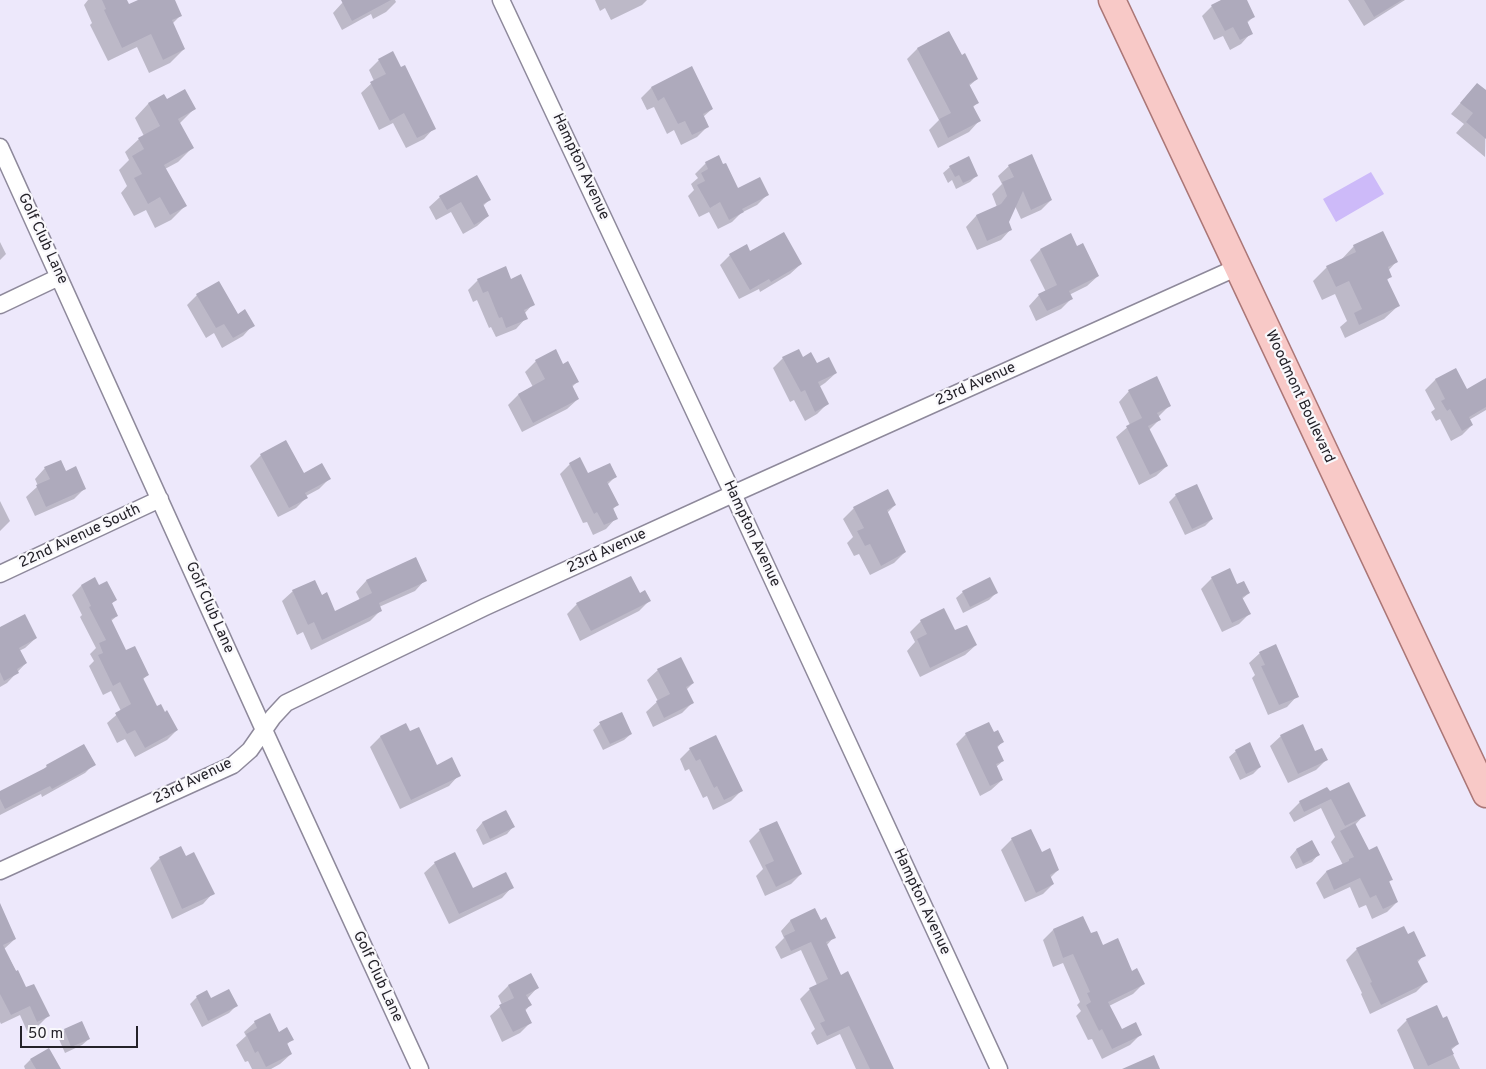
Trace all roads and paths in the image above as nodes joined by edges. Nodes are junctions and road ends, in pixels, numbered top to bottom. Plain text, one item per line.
1 (501, 0) edge
2 (1112, 0) edge
3 (0, 147) edge
4 (1238, 267) junction
5 (59, 277) junction
6 (0, 305) edge
7 (733, 494) junction
8 (160, 499) junction
9 (0, 574) edge
10 (264, 730) junction
11 (1486, 794) edge
12 (0, 871) edge
13 (420, 1069) edge
14 (999, 1069) edge

1 - 7 street, Hampton Avenue
2 - 4 main road, Woodmont Boulevard
3 - 5 street, Golf Club Lane
4 - 7 street, 23rd Avenue
4 - 11 main road, Woodmont Boulevard
5 - 6 street
5 - 8 street, Golf Club Lane
7 - 10 street, 23rd Avenue
7 - 14 street, Hampton Avenue
8 - 9 street, 22nd Avenue South
8 - 10 street, Golf Club Lane
10 - 12 street, 23rd Avenue
10 - 13 street, Golf Club Lane

